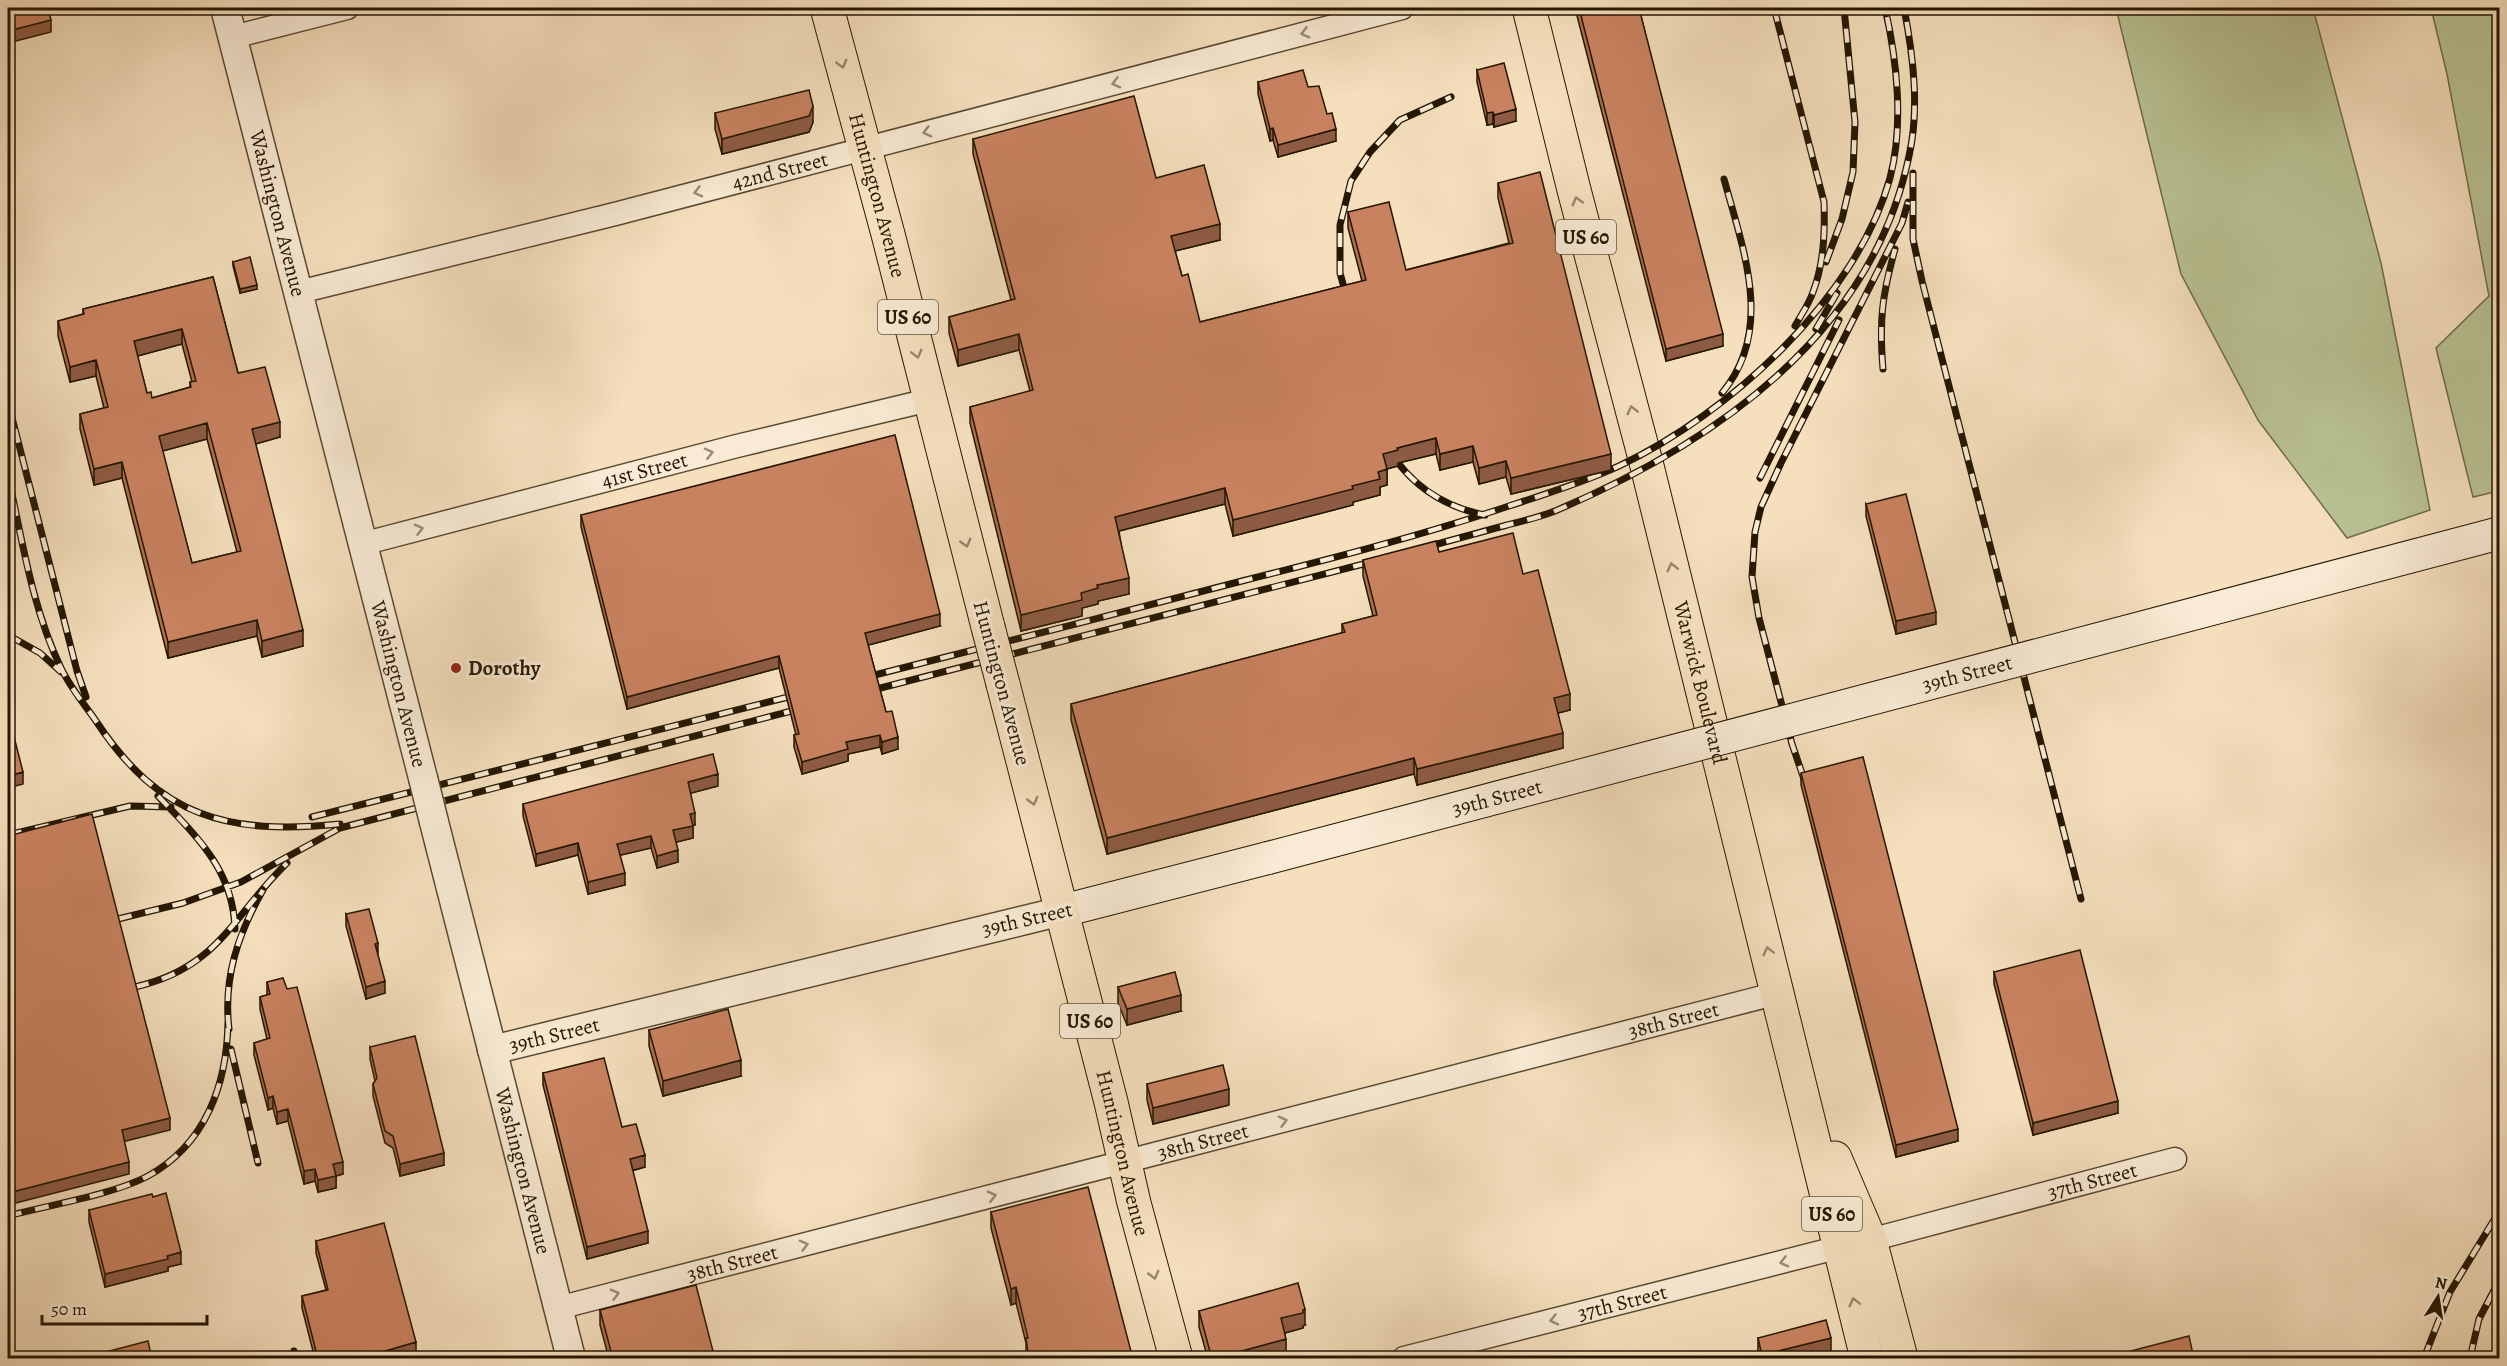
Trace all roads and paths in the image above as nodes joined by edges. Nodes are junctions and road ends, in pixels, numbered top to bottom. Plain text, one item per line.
1 (225, 8) edge
2 (347, 8) edge
3 (827, 8) edge
4 (1402, 8) edge
5 (1528, 8) edge
6 (233, 37) junction
7 (865, 149) junction
8 (298, 292) junction
9 (929, 400) junction
10 (2499, 533) edge
11 (362, 544) junction
12 (1062, 911) junction
13 (1779, 993) junction
14 (492, 1050) junction
15 (2175, 1159) dead end
16 (1125, 1162) junction
17 (1855, 1244) junction
18 (558, 1308) junction
19 (571, 1359) edge
20 (1176, 1359) edge
21 (1404, 1359) edge
22 (1867, 1359) edge
23 (1901, 1359) edge

1 - 6 street, Washington Avenue
2 - 6 street
3 -> 7 main road, Huntington Avenue / US 60
4 -> 7 street, 42nd Street
13 -> 5 main road, Warwick Boulevard / US 60
6 - 8 street, Washington Avenue
7 -> 8 street, 42nd Street
7 -> 9 main road, Huntington Avenue / US 60
8 - 11 street, Washington Avenue
11 -> 9 street, 41st Street
9 -> 12 main road, Huntington Avenue / US 60, bridge
10 - 12 main road, 39th Street, bridge
11 - 14 street, Washington Avenue, bridge
12 - 14 street, 39th Street
12 - 16 main road, Huntington Avenue / US 60
16 -> 13 street, 38th Street
13 - 17 main road, Warwick Boulevard / US 60
14 - 18 street, Washington Avenue
15 - 17 street, 37th Street
18 -> 16 street, 38th Street
16 -> 20 main road, Huntington Avenue / US 60
17 -> 21 street, 37th Street
22 -> 17 main road, US 60
17 - 23 main road
18 - 19 street, Washington Avenue

